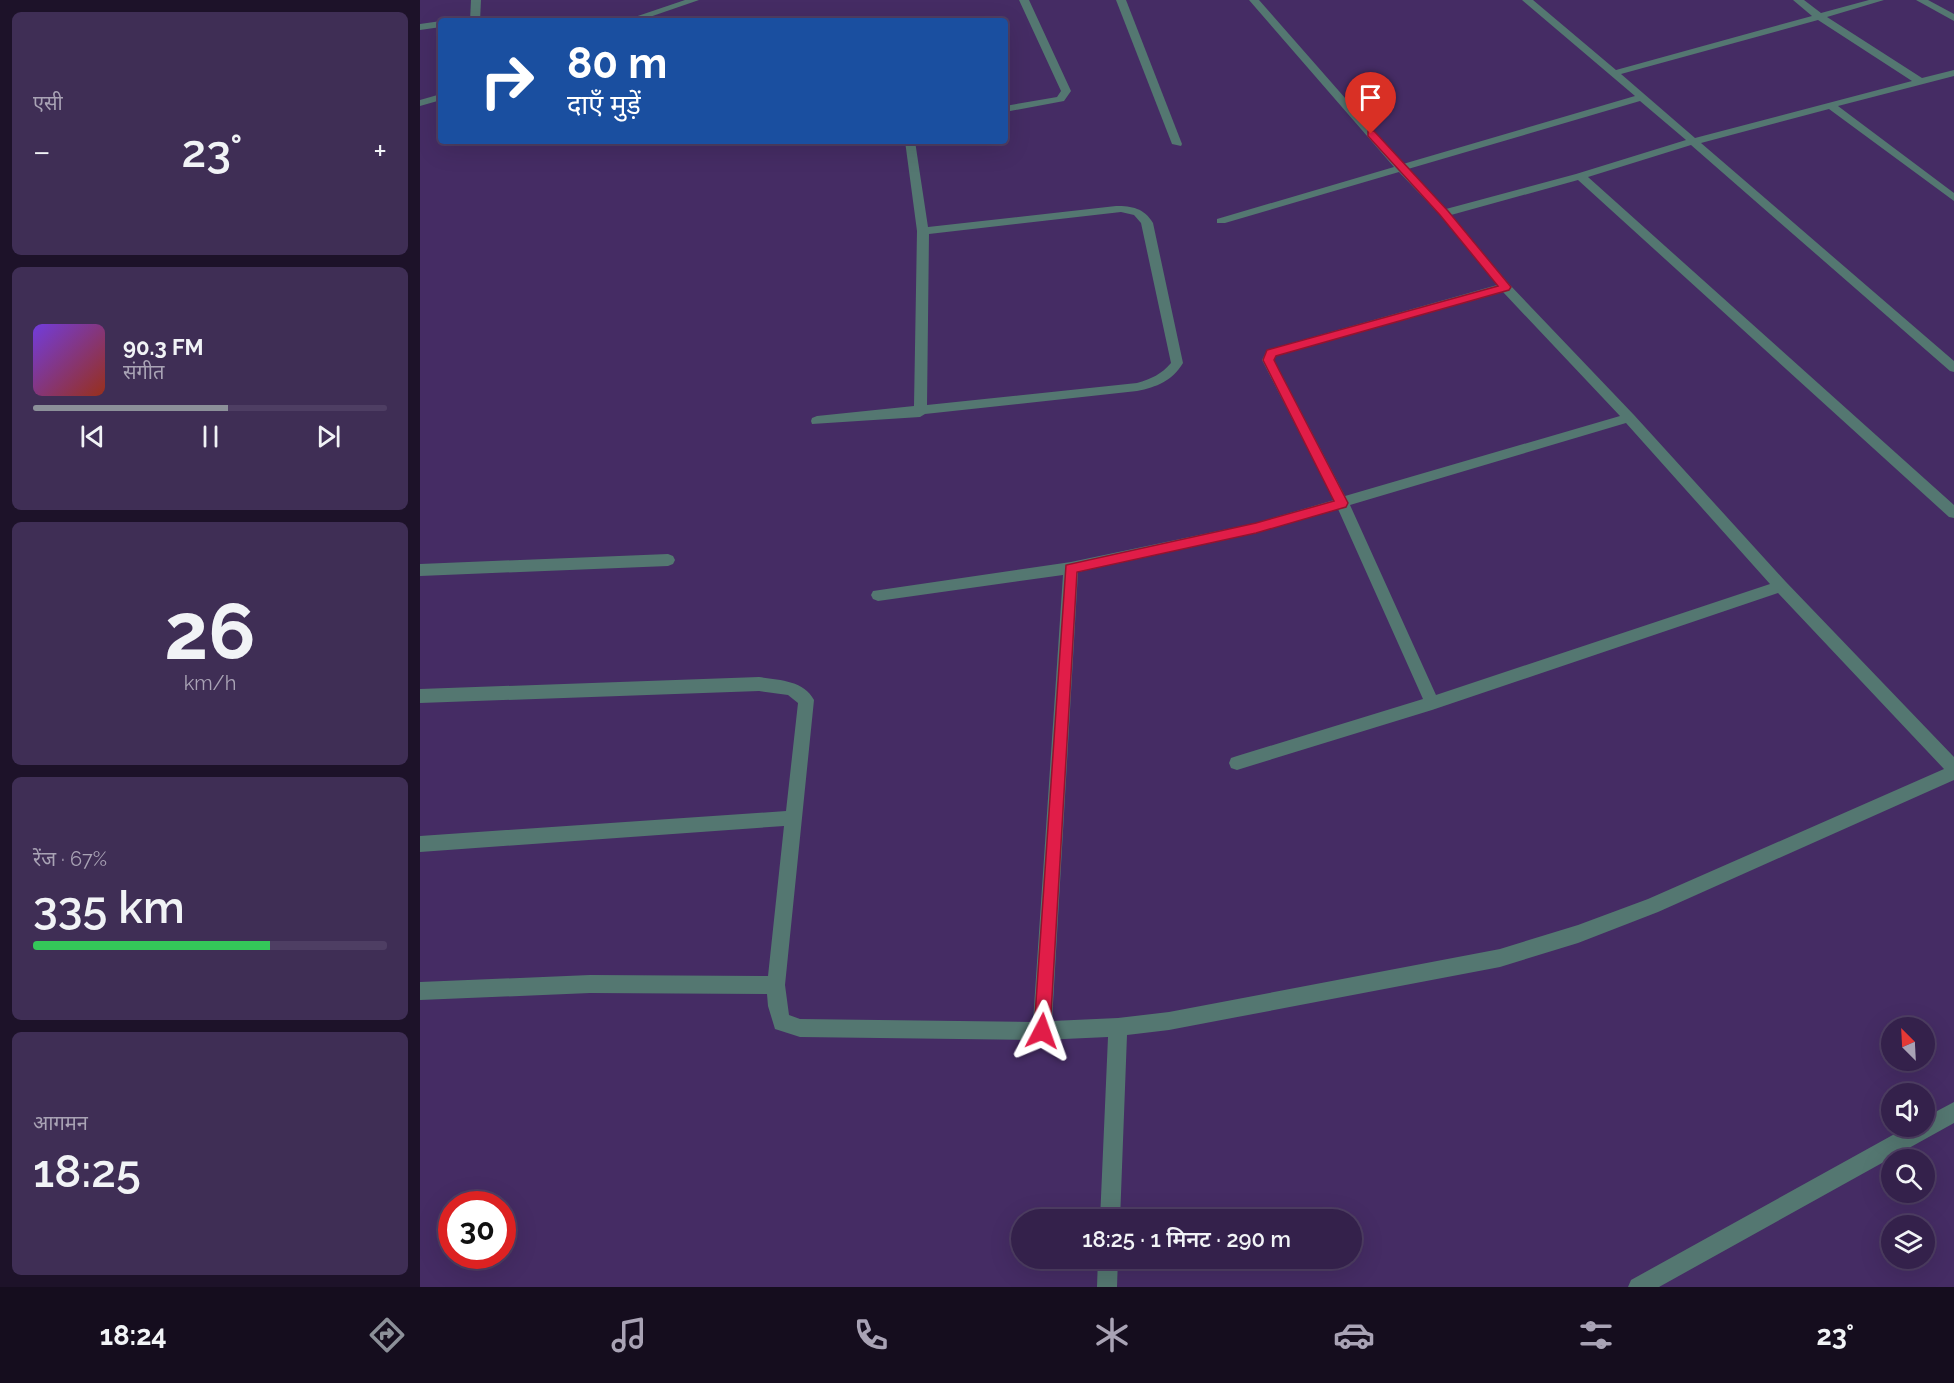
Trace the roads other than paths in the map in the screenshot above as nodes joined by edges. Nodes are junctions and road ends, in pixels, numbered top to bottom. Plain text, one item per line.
1 (476, 0) edge
2 (694, 0) edge
3 (1024, 0) edge
4 (1121, 0) edge
5 (1254, 0) edge
6 (1527, 0) edge
7 (1798, 0) edge
8 (1879, 0) edge
9 (1921, 0) edge
10 (1820, 17) junction
11 (473, 18) edge
12 (637, 18) edge
13 (1954, 18) edge
14 (438, 24) edge
15 (420, 27) edge
16 (1954, 73) edge
17 (1615, 74) junction
18 (1921, 82) junction
19 (1643, 97) junction
20 (438, 98) edge
21 (420, 103) edge
22 (1830, 105) junction
23 (1008, 108) edge
24 (1691, 142) junction
25 (910, 144) edge
26 (1177, 144) dead end
27 (1400, 167) junction
28 (1580, 176) junction
29 (1954, 198) edge
30 (1444, 213) junction
31 (1221, 221) dead end
32 (923, 231) junction
33 (1506, 287) junction
34 (1954, 368) edge
35 (920, 412) junction
36 (1629, 418) junction
37 (817, 421) dead end
38 (1342, 503) junction
39 (1954, 513) edge
40 (668, 560) dead end
41 (1071, 568) junction
42 (420, 570) edge
43 (1782, 586) junction
44 (878, 595) dead end
45 (420, 696) edge
46 (1432, 703) junction
47 (1238, 763) dead end
48 (1954, 770) edge
49 (793, 818) junction
50 (420, 844) edge
51 (776, 985) junction
52 (420, 991) edge
53 (1118, 1027) junction
54 (1042, 1031) junction
55 (1954, 1112) edge
56 (1110, 1209) edge
57 (1108, 1269) edge
58 (1107, 1287) edge
59 (1638, 1287) edge

1 - 11 street
2 - 12 street
3 - 23 street
4 - 26 street
5 - 27 street
6 - 17 street
7 - 10 street
8 - 10 street
9 - 13 street
10 - 17 street
10 - 18 street
14 - 15 street
16 - 18 street
17 - 19 street
18 - 22 street
19 - 24 street
19 - 27 street
20 - 21 street
22 - 24 street
22 - 29 street
24 - 28 street
24 - 34 street
25 - 32 street
27 - 30 street
27 - 31 street
28 - 30 street
28 - 39 street
30 - 33 street
32 - 35 street
32 - 35 street
33 - 36 street
33 - 38 street
35 - 37 street
36 - 38 street
36 - 43 street
38 - 41 street
38 - 46 street
40 - 42 street
41 - 44 street
41 - 54 street
43 - 46 street
43 - 48 street
45 - 49 street
46 - 47 street
48 - 53 street
49 - 50 street
49 - 51 street
51 - 52 street
51 - 54 street
53 - 54 street
53 - 56 street
55 - 59 street
57 - 58 street

